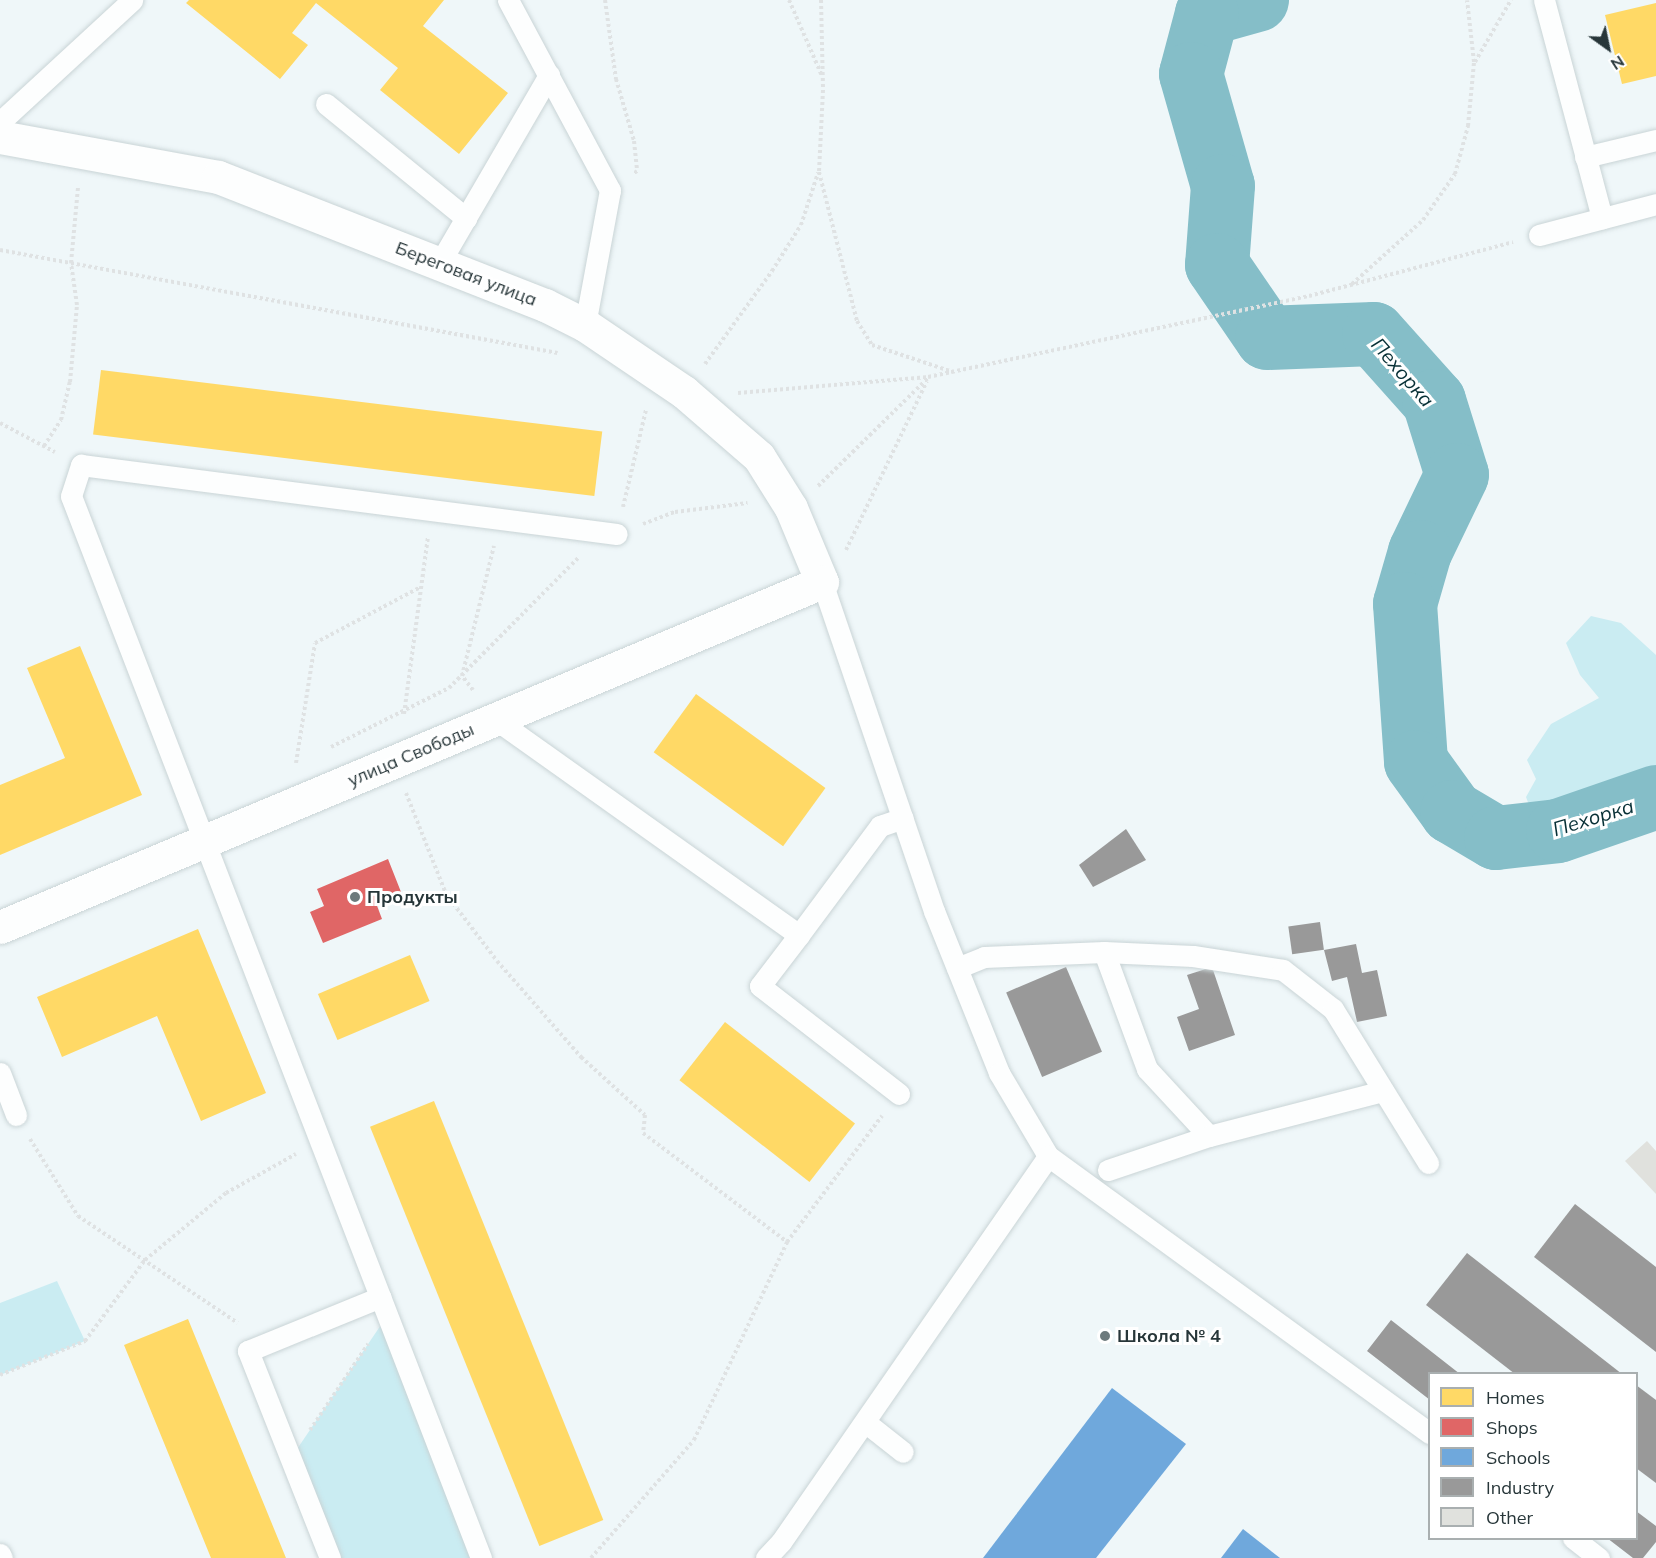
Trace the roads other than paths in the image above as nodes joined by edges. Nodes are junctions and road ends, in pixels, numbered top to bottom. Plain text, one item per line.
1 (132, 0) edge
2 (508, 0) edge
3 (1544, 0) edge
4 (549, 75) junction
5 (326, 104) dead end
6 (0, 122) edge
7 (0, 137) edge
8 (1656, 140) edge
9 (1585, 157) junction
10 (1656, 204) edge
11 (466, 218) junction
12 (1602, 218) junction
13 (1539, 235) road end
14 (440, 264) junction
15 (585, 325) junction
16 (617, 534) road end
17 (822, 582) junction
18 (495, 719) junction
19 (903, 818) junction
20 (204, 841) junction
21 (0, 927) edge
22 (799, 935) junction
23 (1104, 952) junction
24 (957, 968) junction
25 (0, 1073) edge
26 (1383, 1091) junction
27 (899, 1094) road end
28 (16, 1115) road end
29 (1209, 1136) junction
30 (1048, 1156) junction
31 (1428, 1163) dead end
32 (1107, 1170) dead end
33 (384, 1307) junction
34 (865, 1422) junction
35 (1428, 1433) edge
36 (903, 1452) dead end
37 (1574, 1540) edge
38 (330, 1558) edge
39 (481, 1558) edge
40 (766, 1558) edge
41 (1599, 1558) edge

1 - 6 lane
2 - 4 lane
3 - 9 lane
4 - 11 lane
4 - 15 lane
5 - 11 lane
7 - 14 street, Береговая улица
8 - 9 lane
9 - 12 lane
10 - 12 lane
11 - 14 lane
12 - 13 lane
14 - 15 street, Береговая улица
15 - 17 street, Береговая улица
16 - 20 lane
17 - 18 street, улица Свободы
17 - 19 lane
18 - 20 street, улица Свободы
18 - 22 lane
19 - 22 lane
19 - 24 lane
20 - 21 street, улица Свободы
20 - 33 lane
22 - 27 lane
23 - 24 lane
23 - 26 lane
23 - 29 lane
24 - 30 lane
25 - 28 lane
26 - 29 lane
26 - 31 lane
29 - 32 lane
30 - 34 lane
30 - 35 lane
33 - 38 lane
33 - 39 lane
34 - 36 lane
34 - 40 lane
37 - 41 lane

